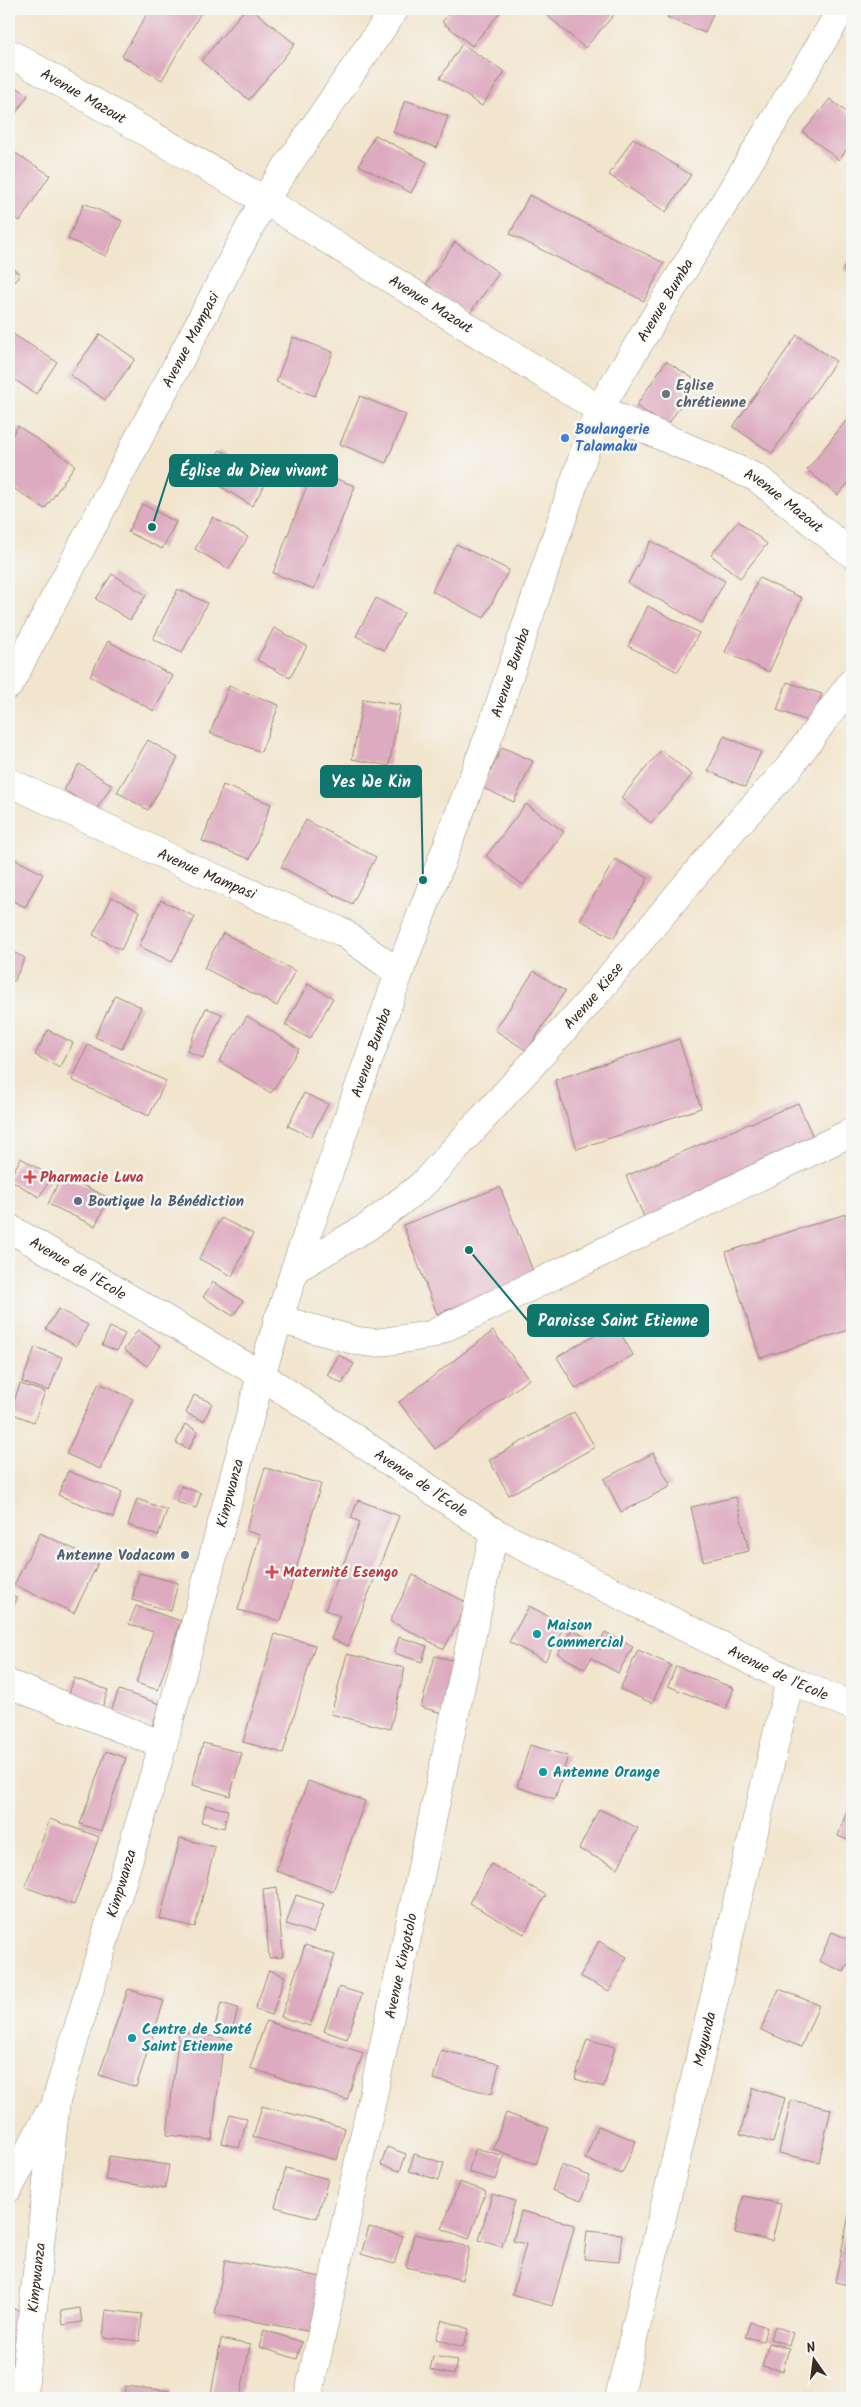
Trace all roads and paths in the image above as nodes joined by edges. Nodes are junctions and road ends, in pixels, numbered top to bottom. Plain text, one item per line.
1 (395, 9) edge
2 (842, 9) edge
3 (848, 9) edge
4 (852, 12) edge
5 (9, 53) edge
6 (264, 200) junction
7 (599, 409) junction
8 (852, 554) edge
9 (852, 682) edge
10 (9, 685) edge
11 (9, 782) edge
12 (399, 973) junction
13 (852, 1132) edge
14 (9, 1228) edge
15 (295, 1269) junction
16 (278, 1319) junction
17 (261, 1375) junction
18 (494, 1532) junction
19 (790, 1680) junction
20 (9, 1684) edge
21 (852, 1706) edge
22 (163, 1745) junction
23 (56, 2101) junction
24 (9, 2188) edge
25 (23, 2398) edge
26 (308, 2398) edge
27 (619, 2398) edge

1 - 6 street, Avenue Mampasi
2 - 7 street, Avenue Bumba
3 - 4 street
5 - 6 street, Avenue Mazout
6 - 7 street, Avenue Mazout
6 - 10 street, Avenue Mampasi
7 - 8 street, Avenue Mazout
7 - 12 street, Avenue Bumba
9 - 15 street, Avenue Kiese
11 - 12 street, Avenue Mampasi
12 - 15 street, Avenue Bumba
13 - 16 street
14 - 17 street, Avenue de l'Ecole
15 - 16 street, Avenue Bumba
16 - 17 street, Avenue Bumba
17 - 18 street, Avenue de l'Ecole
17 - 22 street, Kimpwanza
18 - 19 street, Avenue de l'Ecole
18 - 26 street, Avenue Kingotolo
19 - 21 street, Avenue de l'Ecole
19 - 27 street, Mayunda
20 - 22 street
22 - 23 street, Kimpwanza
23 - 24 street
23 - 25 street, Kimpwanza

